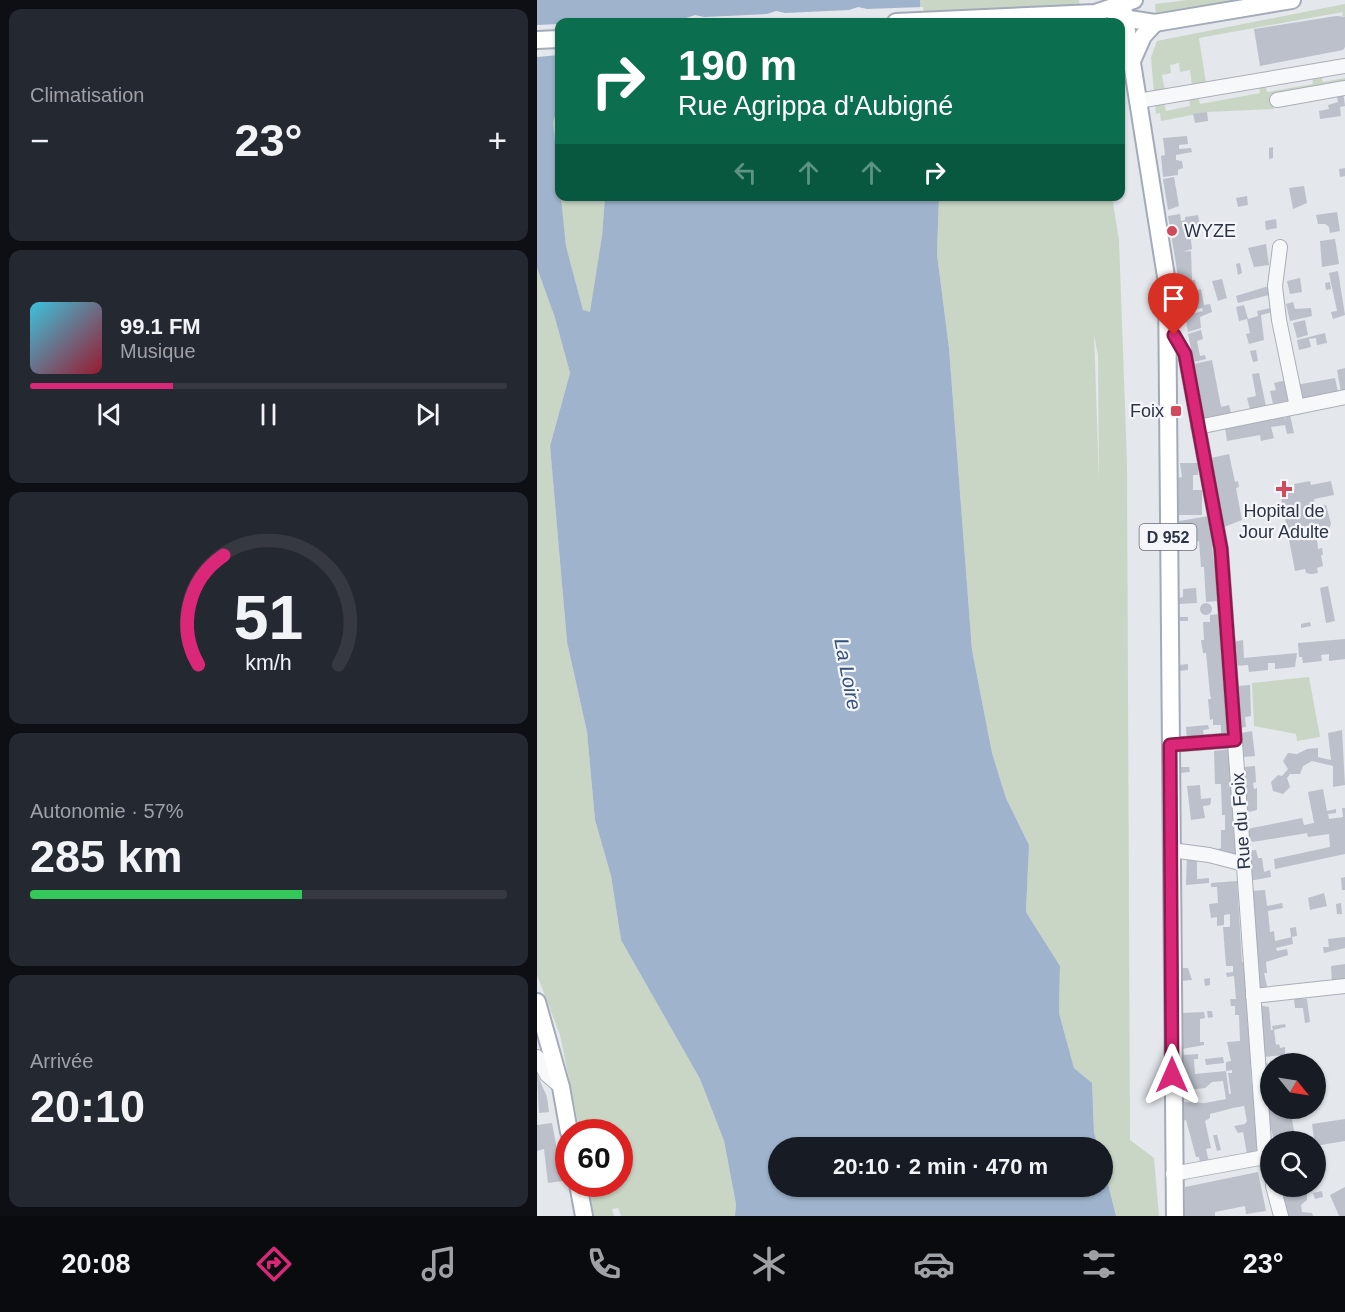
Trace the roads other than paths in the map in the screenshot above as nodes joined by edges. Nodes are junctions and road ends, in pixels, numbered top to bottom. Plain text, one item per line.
1 (1146, 0) edge
2 (1291, 0) edge
3 (1126, 1) edge
4 (1093, 13) junction
5 (984, 18) edge
6 (1116, 18) edge
7 (1125, 20) junction
8 (1155, 23) junction
9 (555, 39) edge
10 (537, 40) edge
11 (1132, 62) junction
12 (1345, 66) edge
13 (1345, 88) edge
14 (1277, 100) dead end
15 (1139, 101) junction
16 (1280, 247) dead end
17 (1168, 329) junction
18 (1345, 397) edge
19 (1297, 406) junction
20 (1198, 427) junction
21 (1235, 740) junction
22 (1170, 745) junction
23 (1171, 850) junction
24 (1244, 864) junction
25 (1345, 986) edge
26 (1253, 996) junction
27 (537, 1002) edge
28 (537, 1057) edge
29 (561, 1087) junction
30 (567, 1119) edge
31 (1263, 1131) edge
32 (1260, 1158) edge
33 (1173, 1174) junction
34 (580, 1197) edge
35 (1276, 1197) edge
36 (584, 1216) edge
37 (1175, 1216) edge
38 (1281, 1216) edge

1 - 7 main road
2 - 8 main road
3 - 4 main road
3 - 7 main road, D 952
4 - 5 main road
4 - 6 main road
7 - 8 main road
7 - 11 main road, D 952
8 - 11 main road
9 - 10 main road
11 - 15 main road, D 952
12 - 15 street
13 - 14 street
15 - 17 main road, D 952
16 - 19 street
17 - 20 street, Rue du Foix
17 - 22 main road, D 952
18 - 19 street
19 - 20 street
20 - 21 street, Rue du Foix
21 - 22 street
21 - 24 street, Rue du Foix
22 - 23 main road, D 952
23 - 24 street
23 - 33 main road, D 952
24 - 26 street, Rue du Foix
25 - 26 street
26 - 31 street, Rue du Foix
27 - 29 main road
28 - 29 street
29 - 30 main road
32 - 33 street
33 - 37 main road, D 952
34 - 36 main road
35 - 38 street

